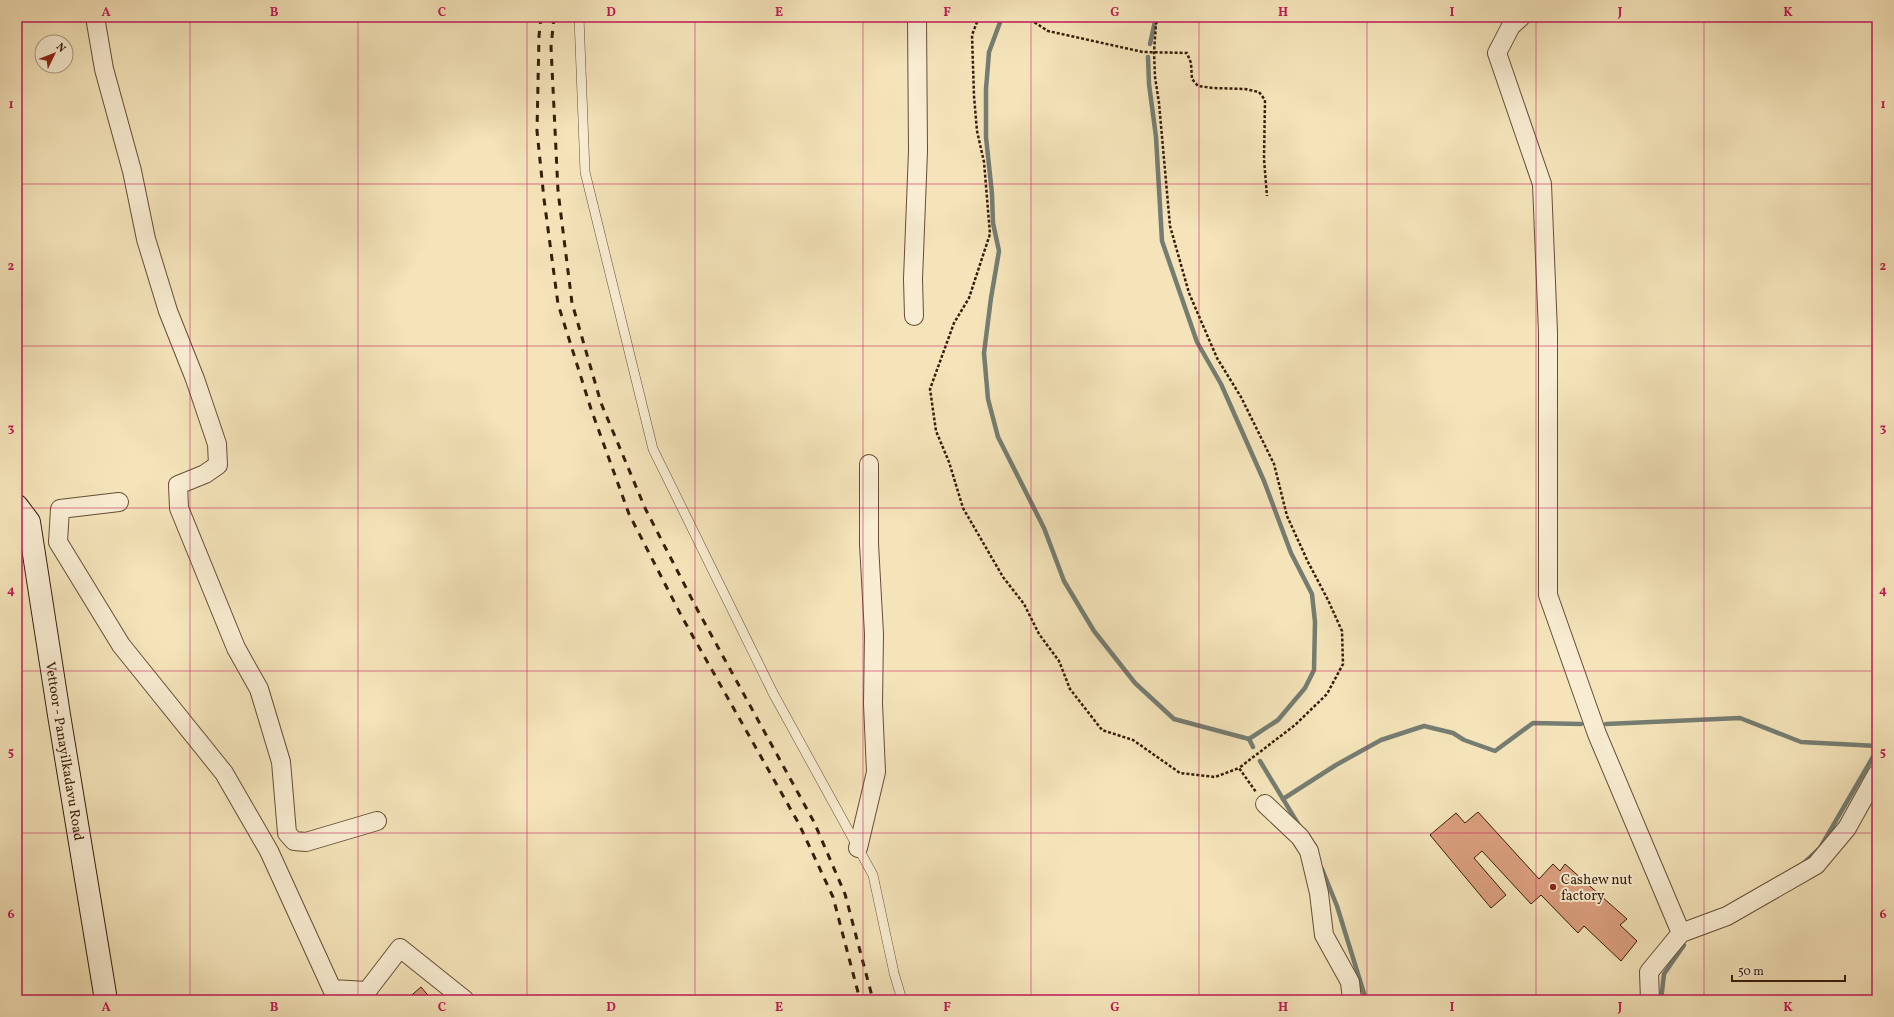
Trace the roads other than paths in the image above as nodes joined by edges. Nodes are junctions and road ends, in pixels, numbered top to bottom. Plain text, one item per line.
1 (94, 17) edge
2 (580, 17) edge
3 (917, 17) edge
4 (1521, 17) edge
5 (914, 316) dead end
6 (869, 464) dead end
7 (119, 502) dead end
8 (17, 506) edge
9 (1877, 774) edge
10 (1265, 804) road end
11 (377, 821) dead end
12 (858, 848) junction
13 (1681, 933) junction
14 (106, 1000) edge
15 (465, 1000) edge
16 (902, 1000) edge
17 (1352, 1000) edge
18 (1650, 1000) edge

1 - 11 street
2 - 12 lane
3 - 5 street
4 - 13 street
6 - 12 street
7 - 15 street
8 - 14 main road, Vettoor - Panayilkadavu Road
9 - 13 street
10 - 17 street
12 - 16 lane
13 - 18 street

